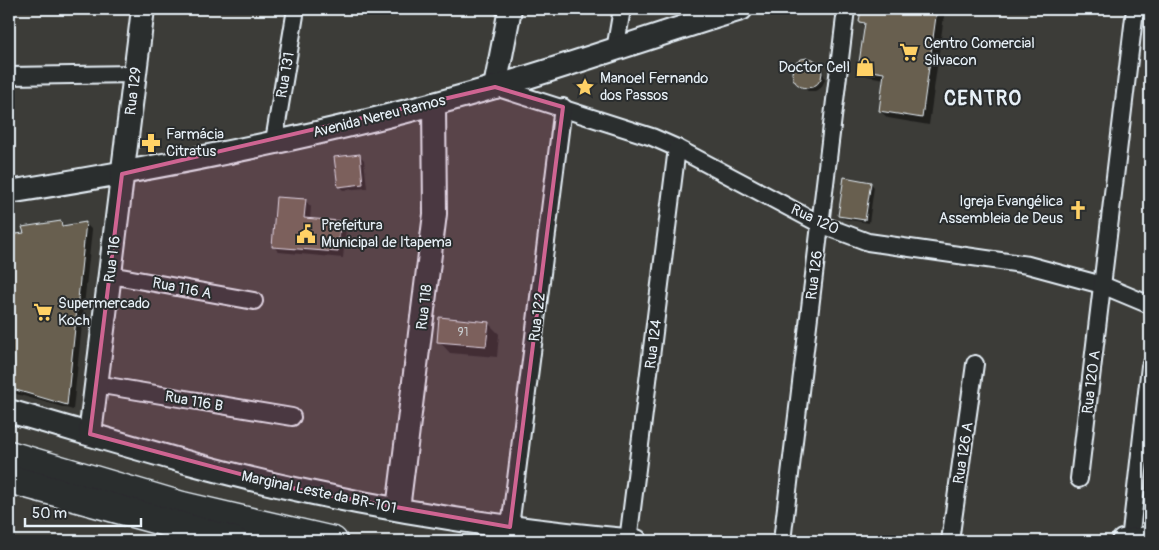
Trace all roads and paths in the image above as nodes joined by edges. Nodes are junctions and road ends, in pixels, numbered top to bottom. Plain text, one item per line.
1 (143, 9) edge
2 (296, 9) edge
3 (510, 9) edge
4 (622, 9) edge
5 (738, 9) edge
6 (846, 9) edge
7 (1135, 9) edge
8 (615, 50) junction
9 (135, 74) junction
10 (9, 76) edge
11 (495, 87) junction
12 (434, 104) junction
13 (563, 107) junction
14 (274, 141) junction
15 (677, 148) junction
16 (122, 174) junction
17 (9, 192) edge
18 (820, 224) junction
19 (110, 275) junction
20 (1102, 285) junction
21 (254, 301) dead end
22 (1150, 304) edge
23 (975, 364) dead end
24 (1150, 366) edge
25 (96, 384) junction
26 (9, 411) edge
27 (292, 417) dead end
28 (90, 434) junction
29 (9, 455) edge
30 (9, 479) edge
31 (1079, 479) dead end
32 (398, 509) junction
33 (510, 527) junction
34 (1134, 540) edge
35 (234, 541) edge
36 (333, 541) edge
37 (632, 541) edge
38 (782, 541) edge
39 (950, 541) edge

1 - 9 main road, Rua 129
2 - 14 street, Rua 131
3 - 11 main road
4 - 8 street
5 - 8 main road, Avenida Nereu Ramos
6 - 18 street, Rua 126
7 - 20 street, Rua 120 A
8 - 11 main road, Avenida Nereu Ramos
9 - 10 street
9 - 16 main road, Rua 129
11 - 12 main road, Avenida Nereu Ramos
11 - 13 street, Rua 120
12 - 14 main road, Avenida Nereu Ramos
12 - 32 main road, Rua 118
13 - 15 street, Rua 120
13 - 33 street, Rua 122
14 - 16 main road, Avenida Nereu Ramos
15 - 18 street, Rua 120
15 - 37 street, Rua 124
16 - 17 main road, Avenida Nereu Ramos
16 - 19 main road, Rua 116
18 - 20 street, Rua 120
18 - 38 street, Rua 126
19 - 21 street, Rua 116 A
19 - 25 main road, Rua 116
20 - 22 street, Rua 120
20 - 31 street, Rua 120 A
23 - 39 street, Rua 126 A
24 - 34 street
25 - 27 street, Rua 116 B
25 - 28 main road, Rua 116
26 - 28 main road, Marginal Leste da BR-101
28 - 32 main road, Marginal Leste da BR-101
29 - 36 highway
30 - 35 highway
32 - 33 main road, Marginal Leste da BR-101
33 - 37 main road, Marginal Leste da BR-101

